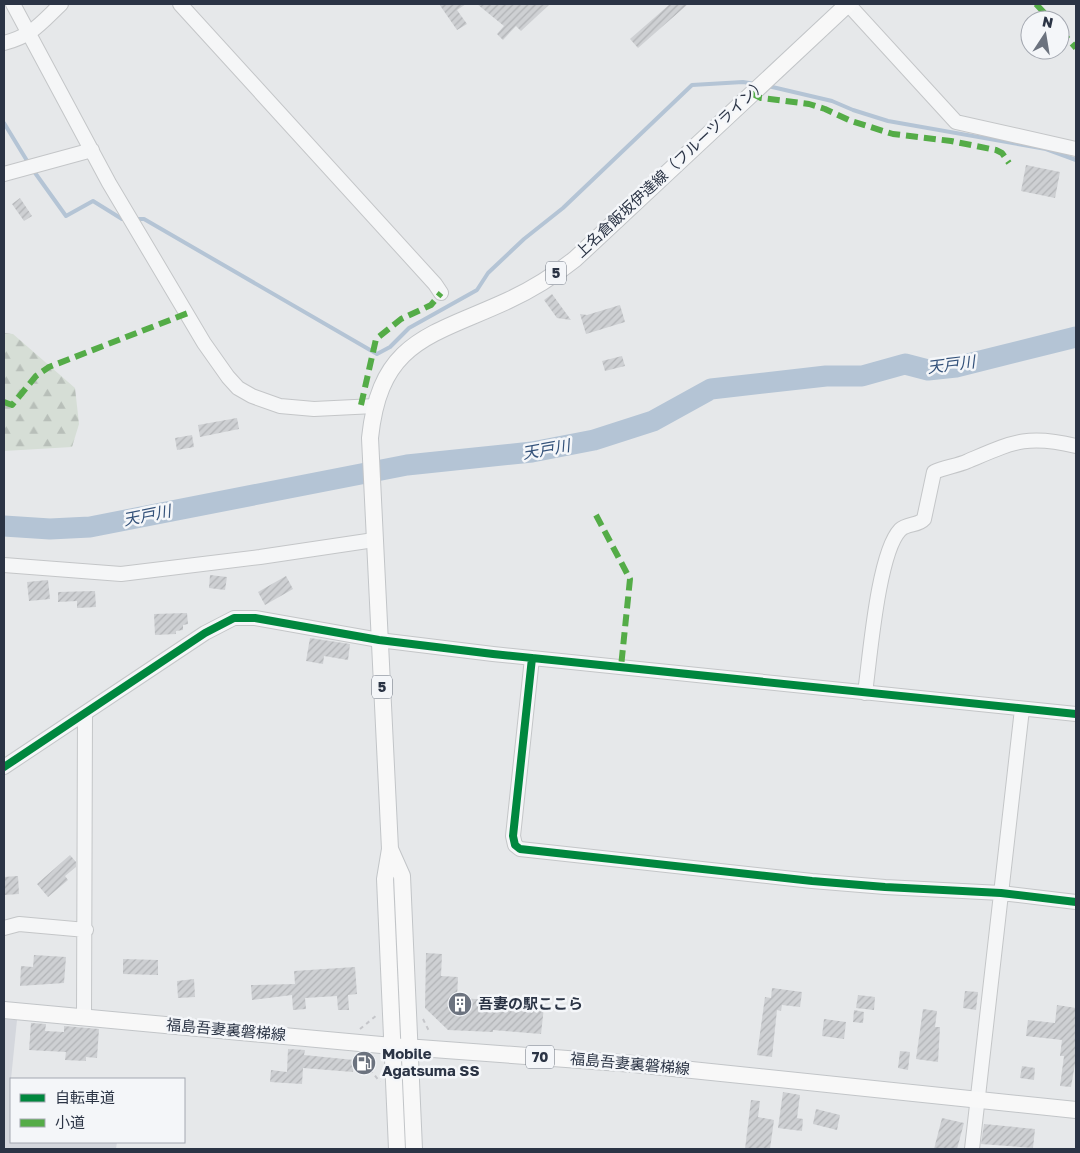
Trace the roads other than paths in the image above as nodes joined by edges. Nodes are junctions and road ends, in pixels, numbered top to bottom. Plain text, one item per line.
1 (13, 4) edge
2 (61, 4) edge
3 (180, 4) edge
4 (848, 4) edge
5 (30, 34) junction
6 (4, 44) edge
7 (1076, 149) edge
8 (92, 150) junction
9 (4, 174) edge
10 (441, 293) dead end
11 (374, 406) junction
12 (1076, 446) edge
13 (374, 533) junction
14 (4, 565) edge
15 (379, 640) junction
16 (532, 658) junction
17 (865, 692) junction
18 (1022, 708) junction
19 (85, 713) junction
20 (1076, 714) edge
21 (4, 767) edge
22 (390, 849) junction
23 (1001, 892) junction
24 (1076, 902) edge
25 (4, 928) edge
26 (86, 930) junction
27 (4, 1010) edge
28 (84, 1017) junction
29 (392, 1046) junction
30 (411, 1046) junction
31 (976, 1098) junction
32 (1076, 1110) edge
33 (397, 1149) edge
34 (414, 1149) edge
35 (972, 1149) edge

1 - 5 street
2 - 5 street
3 - 10 street
4 - 7 street
4 - 11 main road, 上名倉飯坂伊達線（フルーツライン） / 5
5 - 6 street
5 - 8 street
8 - 9 street
8 - 11 street
11 - 13 main road, 上名倉飯坂伊達線（フルーツライン） / 5
12 - 17 street
13 - 14 street
13 - 15 main road, 5
15 - 16 street
15 - 19 street
15 - 22 main road, 5
16 - 17 street
16 - 23 street
17 - 18 street
18 - 20 street
18 - 23 street
19 - 21 street
19 - 26 street
22 - 29 main road, 5
22 - 30 main road, 5
23 - 24 street
23 - 31 street
25 - 26 street
26 - 28 street
27 - 28 main road, 福島吾妻裏磐梯線 / 70
28 - 29 main road, 福島吾妻裏磐梯線 / 70
29 - 30 main road, 福島吾妻裏磐梯線 / 70
29 - 33 main road, 5
30 - 31 main road, 福島吾妻裏磐梯線 / 70
30 - 34 main road, 5
31 - 32 main road, 福島吾妻裏磐梯線 / 70
31 - 35 street

